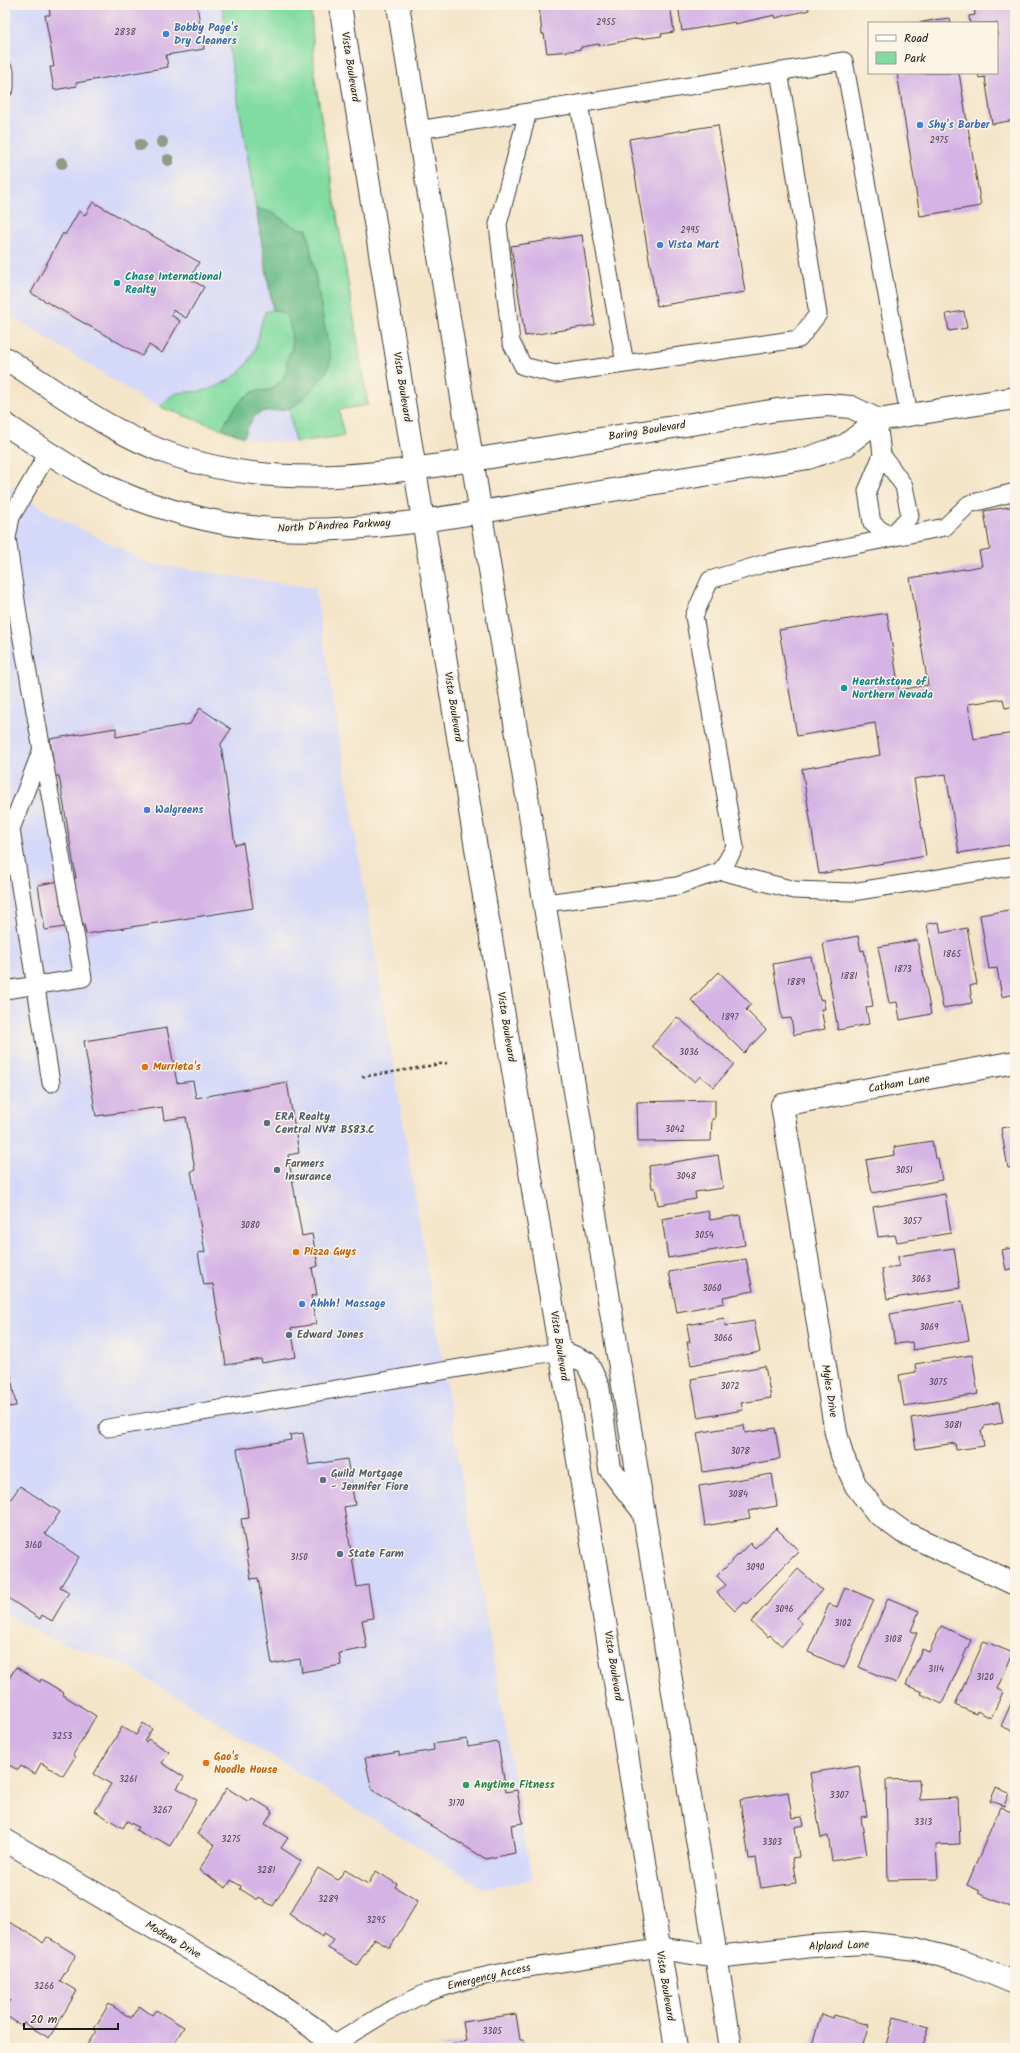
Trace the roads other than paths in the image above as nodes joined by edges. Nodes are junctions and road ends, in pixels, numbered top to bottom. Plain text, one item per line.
1 (340, 5) edge
2 (398, 5) edge
3 (5, 71) edge
4 (779, 71) junction
5 (5, 88) edge
6 (579, 104) junction
7 (528, 112) junction
8 (418, 130) junction
9 (5, 358) edge
10 (625, 364) junction
11 (1015, 398) edge
12 (908, 415) junction
13 (878, 420) junction
14 (5, 424) edge
15 (48, 453) junction
16 (882, 455) junction
17 (472, 460) junction
18 (415, 469) junction
19 (1015, 492) edge
20 (480, 512) junction
21 (423, 520) junction
22 (890, 537) junction
23 (42, 749) junction
24 (1015, 866) edge
25 (721, 871) junction
26 (545, 903) junction
27 (37, 986) junction
28 (5, 990) edge
29 (1015, 1062) edge
30 (51, 1083) dead end
31 (782, 1105) joint
32 (560, 1351) junction
33 (108, 1428) dead end
34 (644, 1512) junction
35 (1015, 1584) edge
36 (5, 1840) edge
37 (659, 1948) junction
38 (717, 1957) junction
39 (1015, 1983) edge
40 (334, 2046) edge
41 (676, 2048) edge
42 (731, 2048) edge

1 - 18 main road, Vista Boulevard
2 - 8 main road
3 - 5 lane
4 - 6 lane
4 - 10 lane
4 - 12 lane
6 - 7 lane
6 - 10 lane
7 - 8 lane
7 - 10 lane
8 - 17 main road
9 - 18 main road
11 - 12 main road
12 - 13 main road
13 - 16 lane
13 - 17 main road, Baring Boulevard
13 - 20 main road
14 - 15 main road, North D'Andrea Parkway
15 - 21 main road, North D'Andrea Parkway
15 - 23 lane
16 - 22 lane
16 - 22 lane
17 - 18 main road, Baring Boulevard
17 - 20 main road
18 - 21 main road, Vista Boulevard
19 - 22 lane
20 - 21 main road
20 - 26 main road
21 - 32 main road, Vista Boulevard
22 - 25 lane
23 - 27 lane
23 - 27 lane
24 - 25 lane
25 - 26 lane
26 - 34 main road
27 - 28 lane
27 - 30 lane
29 - 31 main road, Catham Lane
31 - 35 main road, Myles Drive
32 - 33 lane
32 - 34 main road
32 - 37 main road, Vista Boulevard
34 - 38 main road
36 - 40 main road, Modena Drive
37 - 38 main road, Alpland Lane
37 - 40 lane, Emergency Access
37 - 41 main road, Vista Boulevard
38 - 39 main road, Alpland Lane
38 - 42 main road

